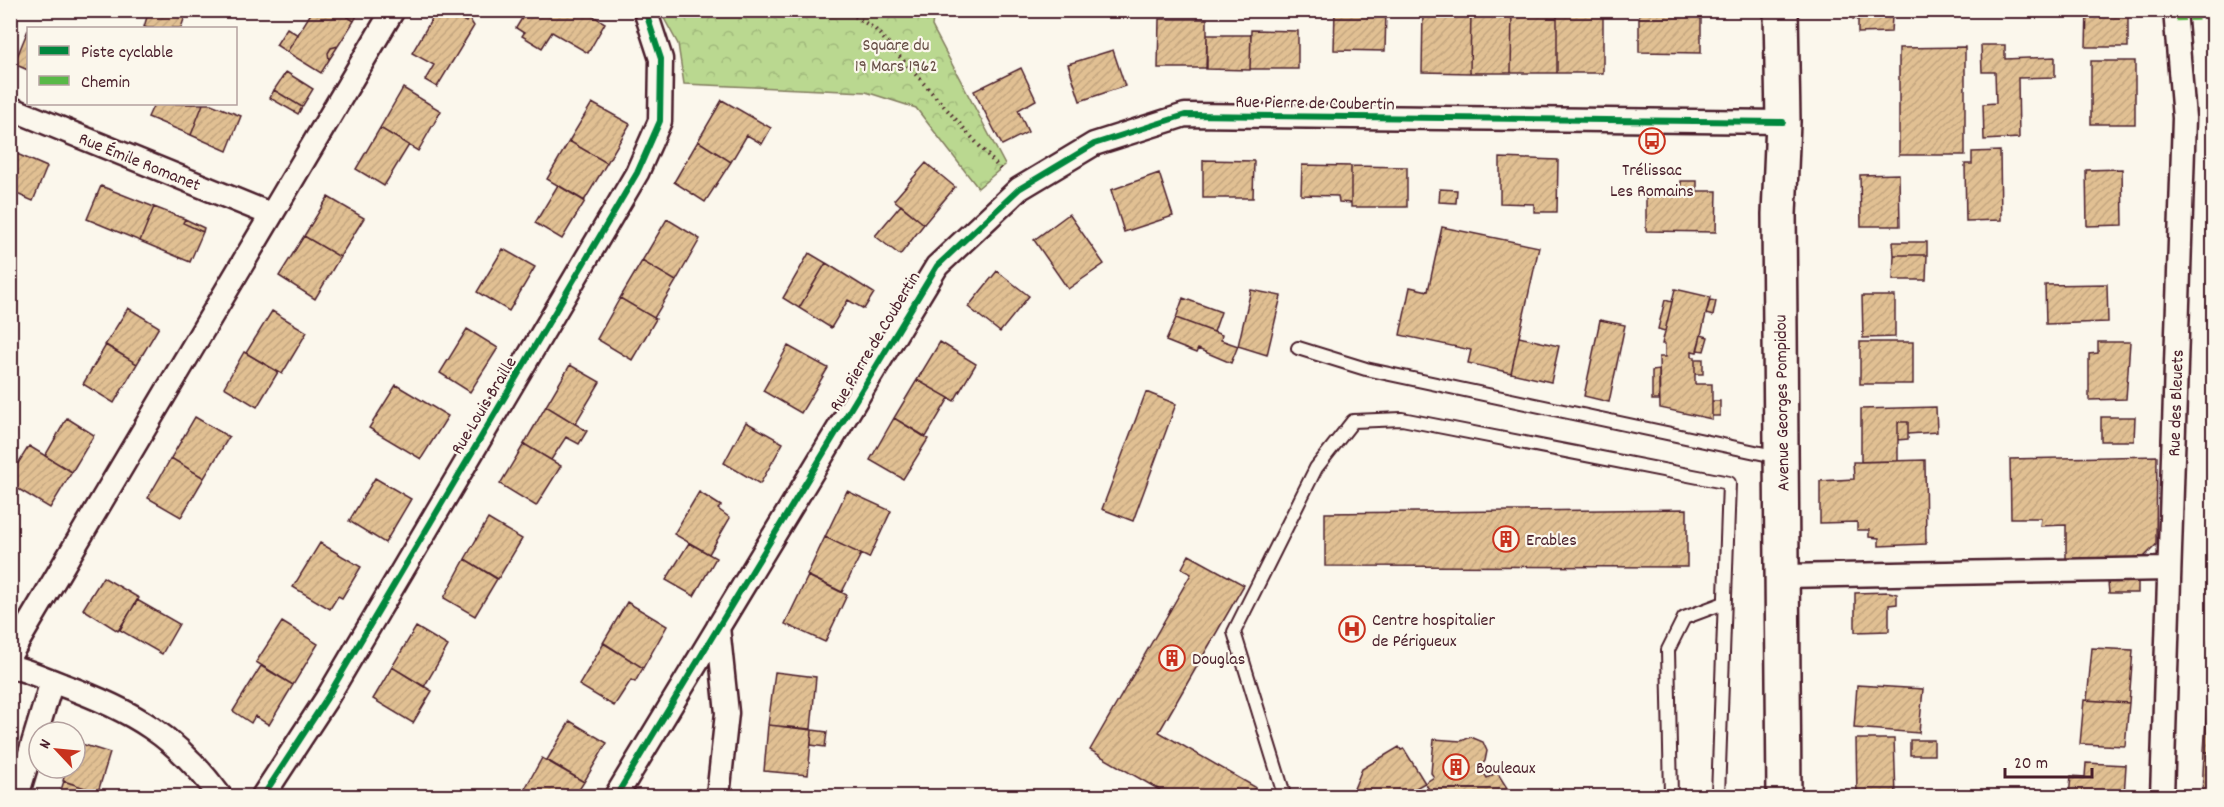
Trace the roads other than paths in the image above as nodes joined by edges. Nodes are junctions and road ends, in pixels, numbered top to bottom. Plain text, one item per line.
1 (393, 10) edge
2 (645, 10) edge
3 (1781, 10) edge
4 (2175, 10) edge
5 (10, 108) edge
6 (1784, 122) junction
7 (270, 214) junction
8 (1298, 348) dead end
9 (1781, 457) junction
10 (2169, 569) junction
11 (1784, 576) junction
12 (1724, 603) junction
13 (718, 627) junction
14 (10, 655) edge
15 (10, 666) edge
16 (52, 681) junction
17 (17, 796) edge
18 (220, 796) edge
19 (263, 796) edge
20 (616, 796) edge
21 (718, 796) edge
22 (1280, 796) edge
23 (1671, 796) edge
24 (1718, 796) edge
25 (1784, 796) edge
26 (2162, 796) edge

1 - 7 street
2 - 19 street, Rue Louis Braille
3 - 6 main road, Avenue Georges Pompidou
4 - 10 street, Rue des Bleuets
5 - 7 street, Rue Émile Romanet
6 - 9 main road, Avenue Georges Pompidou
6 - 13 street, Rue Pierre de Coubertin
7 - 14 street
8 - 9 lane
9 - 11 main road, Avenue Georges Pompidou
10 - 11 street
10 - 26 street, Rue des Bleuets
11 - 25 main road, Avenue Georges Pompidou
12 - 22 lane
12 - 23 lane
12 - 24 lane
13 - 20 street, Rue Pierre de Coubertin
13 - 21 street
15 - 16 street
16 - 17 street
16 - 18 street

